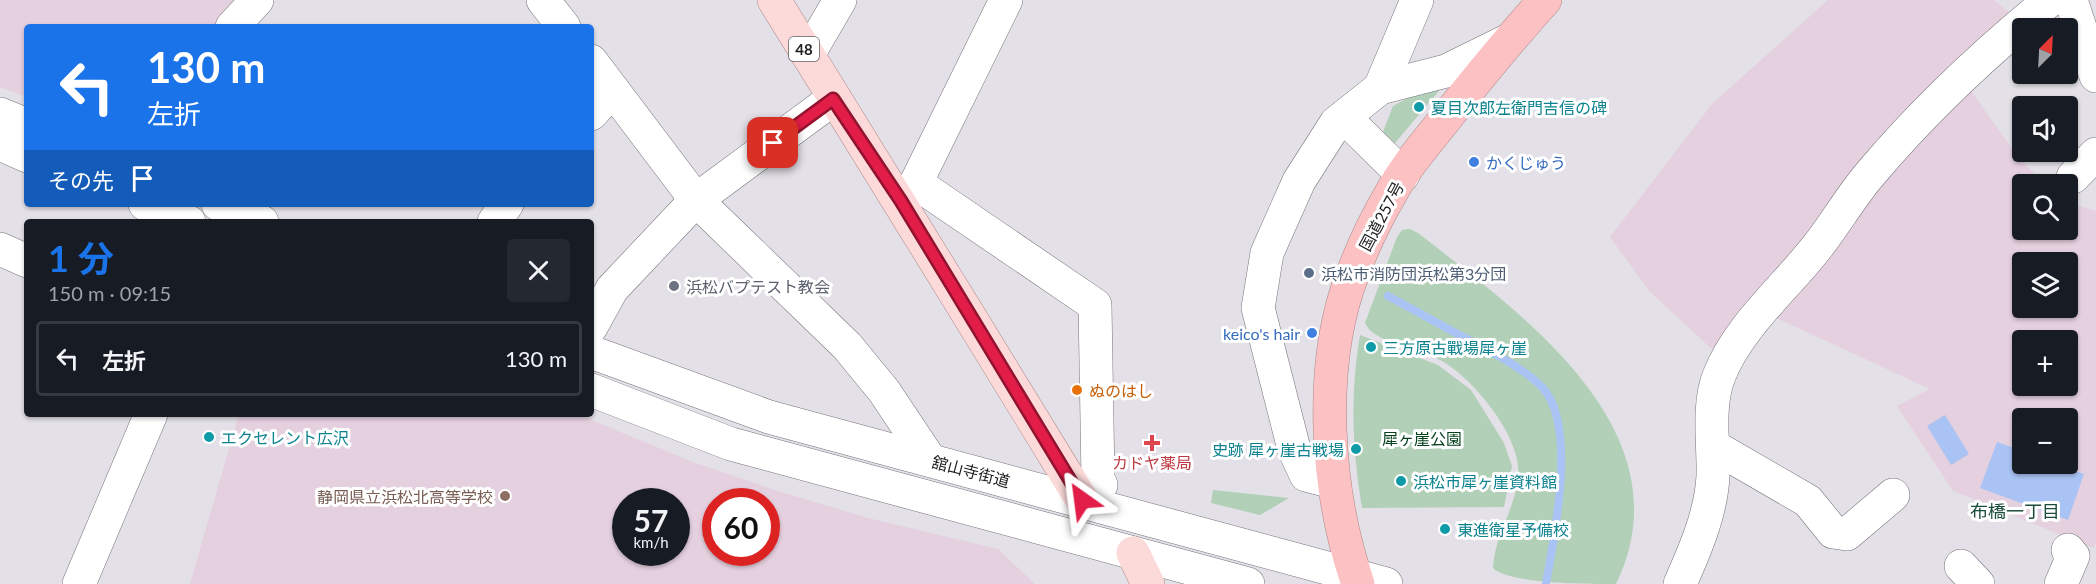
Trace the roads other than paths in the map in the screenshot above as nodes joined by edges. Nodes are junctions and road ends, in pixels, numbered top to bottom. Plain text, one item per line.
1 (256, 0) edge
2 (543, 0) edge
3 (774, 0) edge
4 (840, 0) edge
5 (1006, 0) edge
6 (1417, 0) edge
7 (1545, 0) edge
8 (2050, 0) edge
9 (2071, 0) edge
10 (235, 24) edge
11 (562, 24) edge
12 (1507, 41) junction
13 (808, 55) junction
14 (594, 65) edge
15 (2096, 76) edge
16 (1380, 88) junction
17 (613, 90) junction
18 (833, 99) junction
19 (594, 111) edge
20 (0, 114) edge
21 (1344, 117) junction
22 (24, 124) edge
23 (0, 144) edge
24 (2096, 154) edge
25 (24, 155) edge
26 (2076, 174) edge
27 (1403, 175) junction
28 (909, 192) junction
29 (696, 200) junction
30 (152, 207) edge
31 (225, 207) edge
32 (182, 219) edge
33 (255, 219) edge
34 (0, 249) edge
35 (24, 260) edge
36 (594, 322) edge
37 (594, 353) edge
38 (594, 391) edge
39 (150, 417) edge
40 (1713, 446) junction
41 (930, 460) junction
42 (1333, 482) junction
43 (1091, 493) junction
44 (1893, 495) dead end
45 (2068, 550) dead end
46 (1133, 553) junction
47 (1357, 580) edge
48 (79, 584) edge
49 (1148, 584) edge
50 (1248, 584) edge
51 (1386, 584) edge
52 (1680, 584) edge
53 (2061, 584) edge

1 - 10 street
2 - 11 street
3 - 13 main road, 48
4 - 13 street
5 - 28 street
6 - 16 street
7 - 12 highway, 国道257号
8 - 40 street
9 - 15 street
12 - 16 street
12 - 27 highway, 国道257号
13 - 18 main road, 48
14 - 17 street
16 - 21 street
17 - 19 street
17 - 29 street
18 - 28 main road, 48
18 - 29 street
20 - 22 street
21 - 27 street
21 - 42 street
23 - 25 street
24 - 26 street
27 - 42 highway, 国道257号
28 - 43 main road, 48
28 - 43 street
29 - 36 street
29 - 41 street
30 - 32 street
31 - 33 street
34 - 35 street
37 - 41 street, 舘山寺街道
38 - 46 street
39 - 48 street
40 - 44 street
40 - 52 street
41 - 43 street, 舘山寺街道
42 - 47 highway, 国道257号
43 - 47 street, 舘山寺街道
45 - 53 street
46 - 49 main road
46 - 50 street
47 - 51 street, 舘山寺街道

